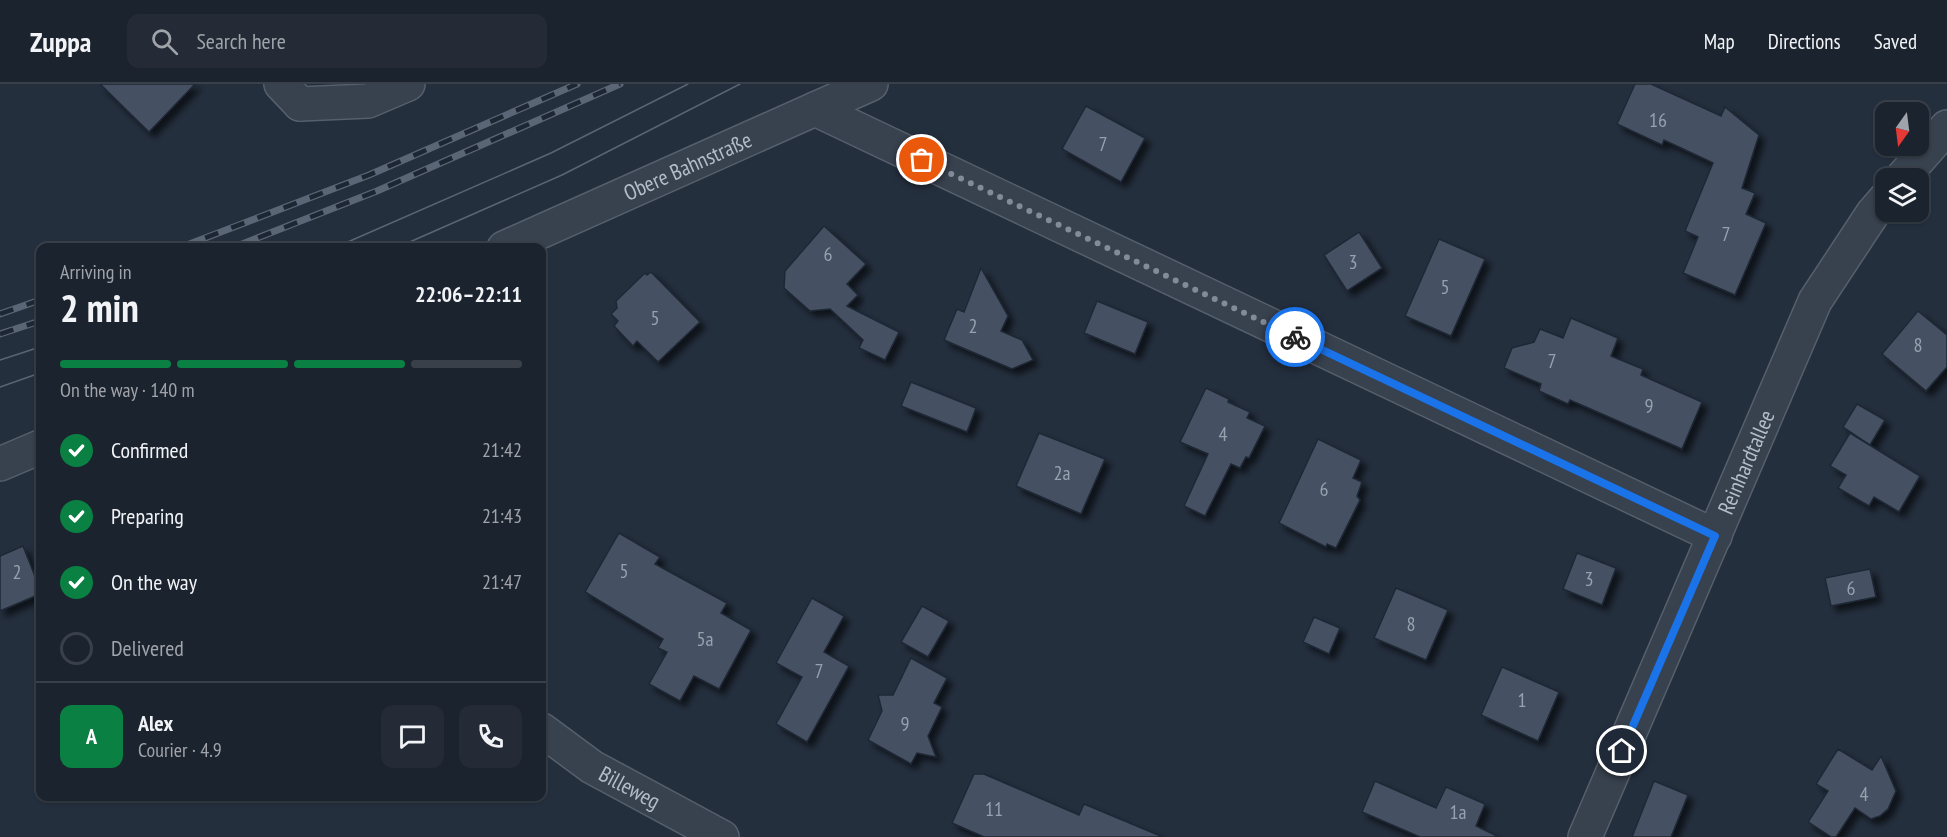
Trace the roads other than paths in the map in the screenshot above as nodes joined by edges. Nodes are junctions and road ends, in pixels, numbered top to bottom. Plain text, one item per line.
1 (408, 84) edge
2 (871, 84) edge
3 (297, 91) edge
4 (815, 109) junction
5 (1947, 127) edge
6 (1911, 168) edge
7 (1875, 211) edge
8 (515, 243) edge
9 (36, 449) edge
10 (0, 464) edge
11 (1715, 536) junction
12 (546, 733) edge
13 (722, 837) edge
14 (1585, 837) edge

1 - 3 street
2 - 4 street, Obere Bahnstraße
4 - 8 street, Obere Bahnstraße
4 - 11 street
5 - 6 street
7 - 11 street, Reinhardtallee
9 - 10 street
11 - 14 street, Reinhardtallee
12 - 13 street, Billeweg

